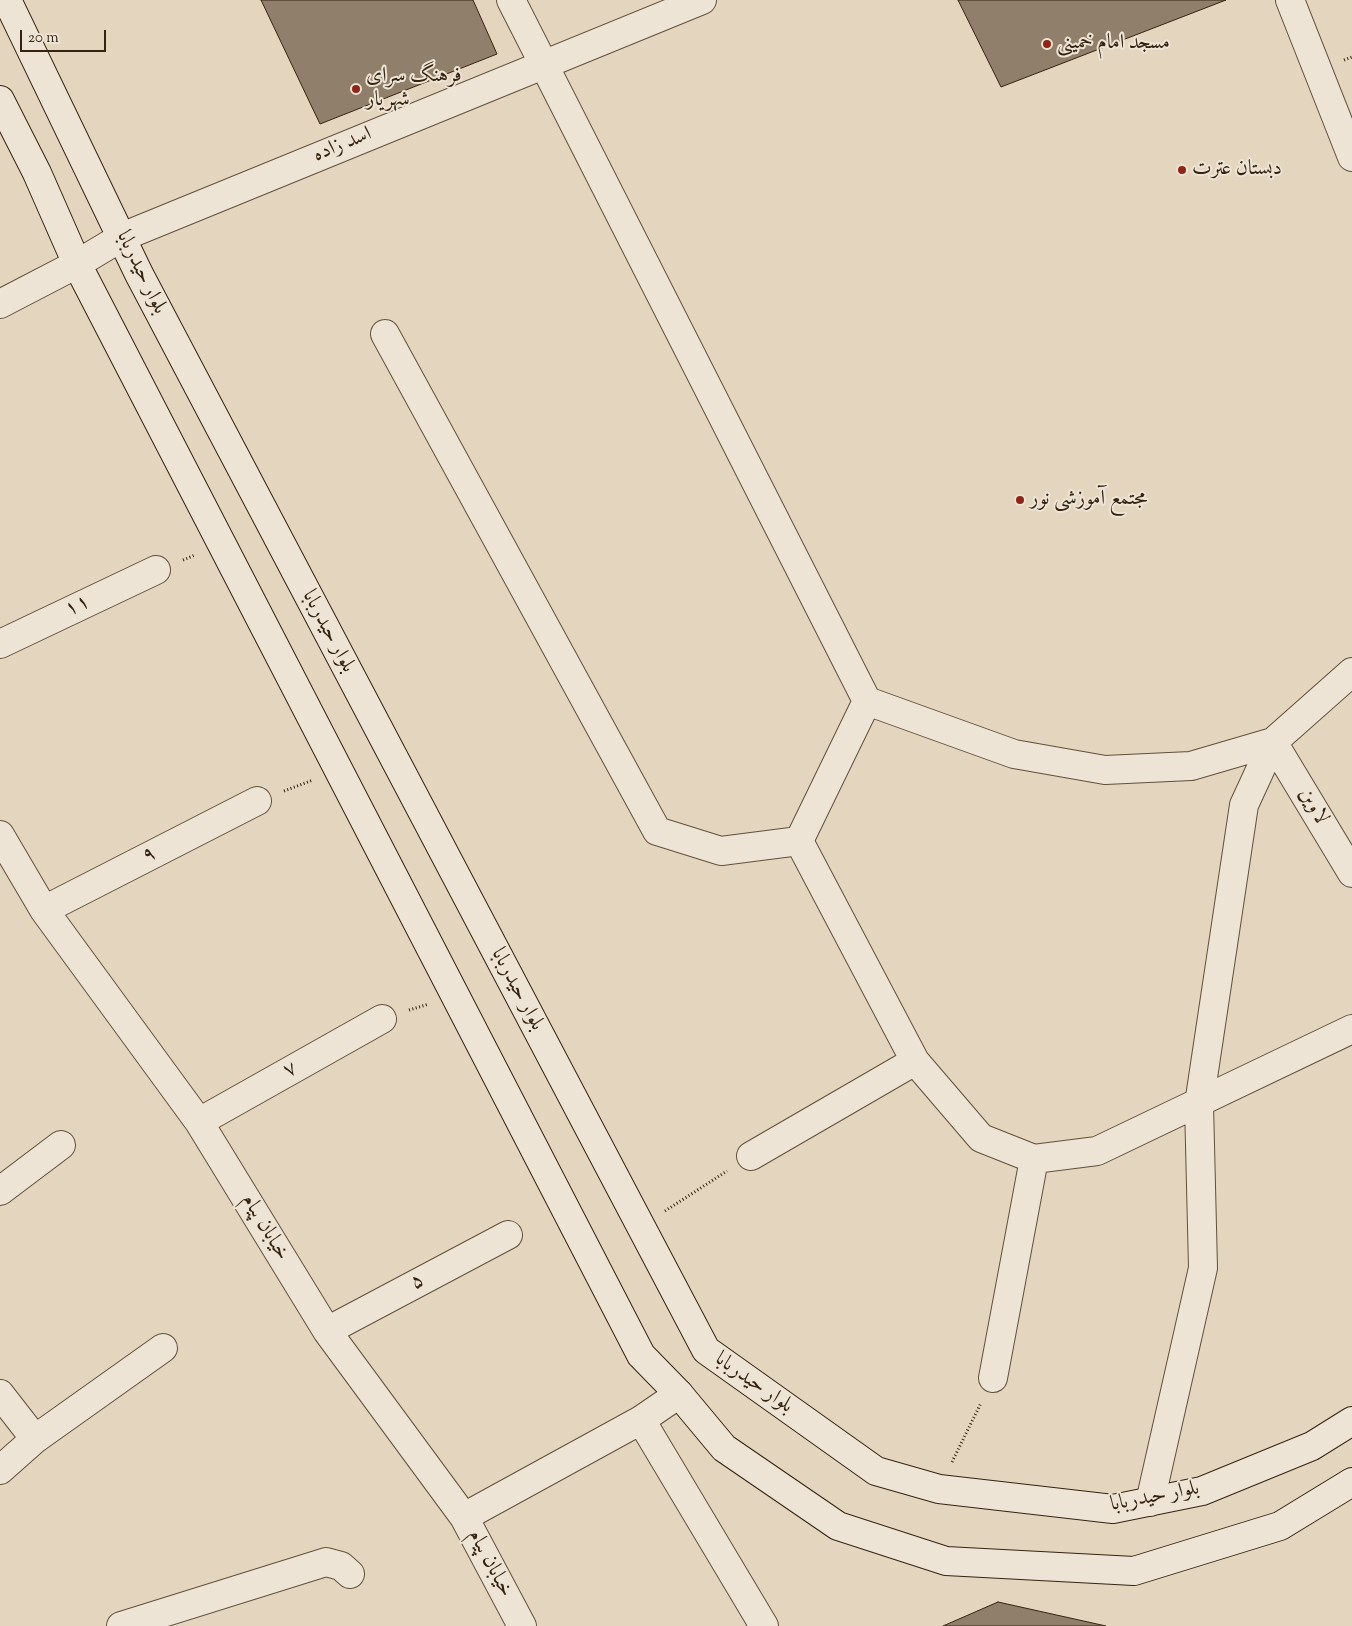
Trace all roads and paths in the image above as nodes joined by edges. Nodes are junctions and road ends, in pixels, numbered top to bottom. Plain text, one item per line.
1 (7, 0) edge
2 (511, 0) edge
3 (702, 0) edge
4 (1290, 0) edge
5 (543, 64) junction
6 (0, 100) edge
7 (1352, 157) edge
8 (122, 237) junction
9 (77, 264) junction
10 (0, 304) edge
11 (385, 334) dead end
12 (222, 545) junction
13 (156, 570) joint
14 (0, 644) edge
15 (1352, 672) edge
16 (867, 701) junction
17 (1273, 742) junction
18 (339, 770) junction
19 (257, 801) joint
20 (0, 835) edge
21 (798, 841) junction
22 (1352, 873) edge
23 (44, 910) junction
24 (455, 995) junction
25 (382, 1019) joint
26 (1352, 1028) edge
27 (915, 1060) junction
28 (1199, 1104) junction
29 (199, 1122) junction
30 (61, 1145) dead end
31 (751, 1156) joint
32 (1034, 1159) junction
33 (0, 1191) edge
34 (641, 1226) junction
35 (508, 1235) dead end
36 (327, 1331) junction
37 (163, 1348) dead end
38 (993, 1378) joint
39 (0, 1394) edge
40 (679, 1394) junction
41 (641, 1420) junction
42 (1352, 1421) edge
43 (35, 1439) junction
44 (0, 1470) edge
45 (1352, 1482) edge
46 (939, 1489) junction
47 (1150, 1502) junction
48 (464, 1517) junction
49 (350, 1574) dead end
50 (121, 1626) edge
51 (522, 1626) edge
52 (764, 1626) edge

1 - 8 street, بلوار حیدربابا
2 - 5 street
3 - 5 street, اسد زاده
4 - 7 street
5 - 8 street, اسد زاده
5 - 16 street
6 - 9 street
8 - 9 street, اسد زاده
8 - 34 street, بلوار حیدربابا
9 - 10 street, اسد زاده
9 - 12 street
11 - 21 street
12 - 13 path
12 - 18 street
13 - 14 street, ۱۱
15 - 17 street
16 - 17 street
16 - 21 street
17 - 22 street, لاوین
17 - 28 street
18 - 19 path
18 - 24 street
19 - 23 street, ۹
20 - 23 street, خیابان پیام
21 - 27 street
23 - 29 street, خیابان پیام
24 - 25 path
24 - 40 street
25 - 29 street, ۷
26 - 28 street
27 - 31 street
27 - 32 street
28 - 32 street
28 - 47 street
29 - 36 street, خیابان پیام
30 - 33 street
31 - 34 path
32 - 38 street
34 - 46 street, بلوار حیدربابا
35 - 36 street, ۵
36 - 48 street, خیابان پیام
37 - 43 street
38 - 46 path
39 - 43 street
40 - 41 street
40 - 45 street
41 - 48 street
41 - 52 street
42 - 47 street, بلوار حیدربابا
43 - 44 street
46 - 47 street, بلوار حیدربابا
48 - 51 street, خیابان پیام
49 - 50 street

